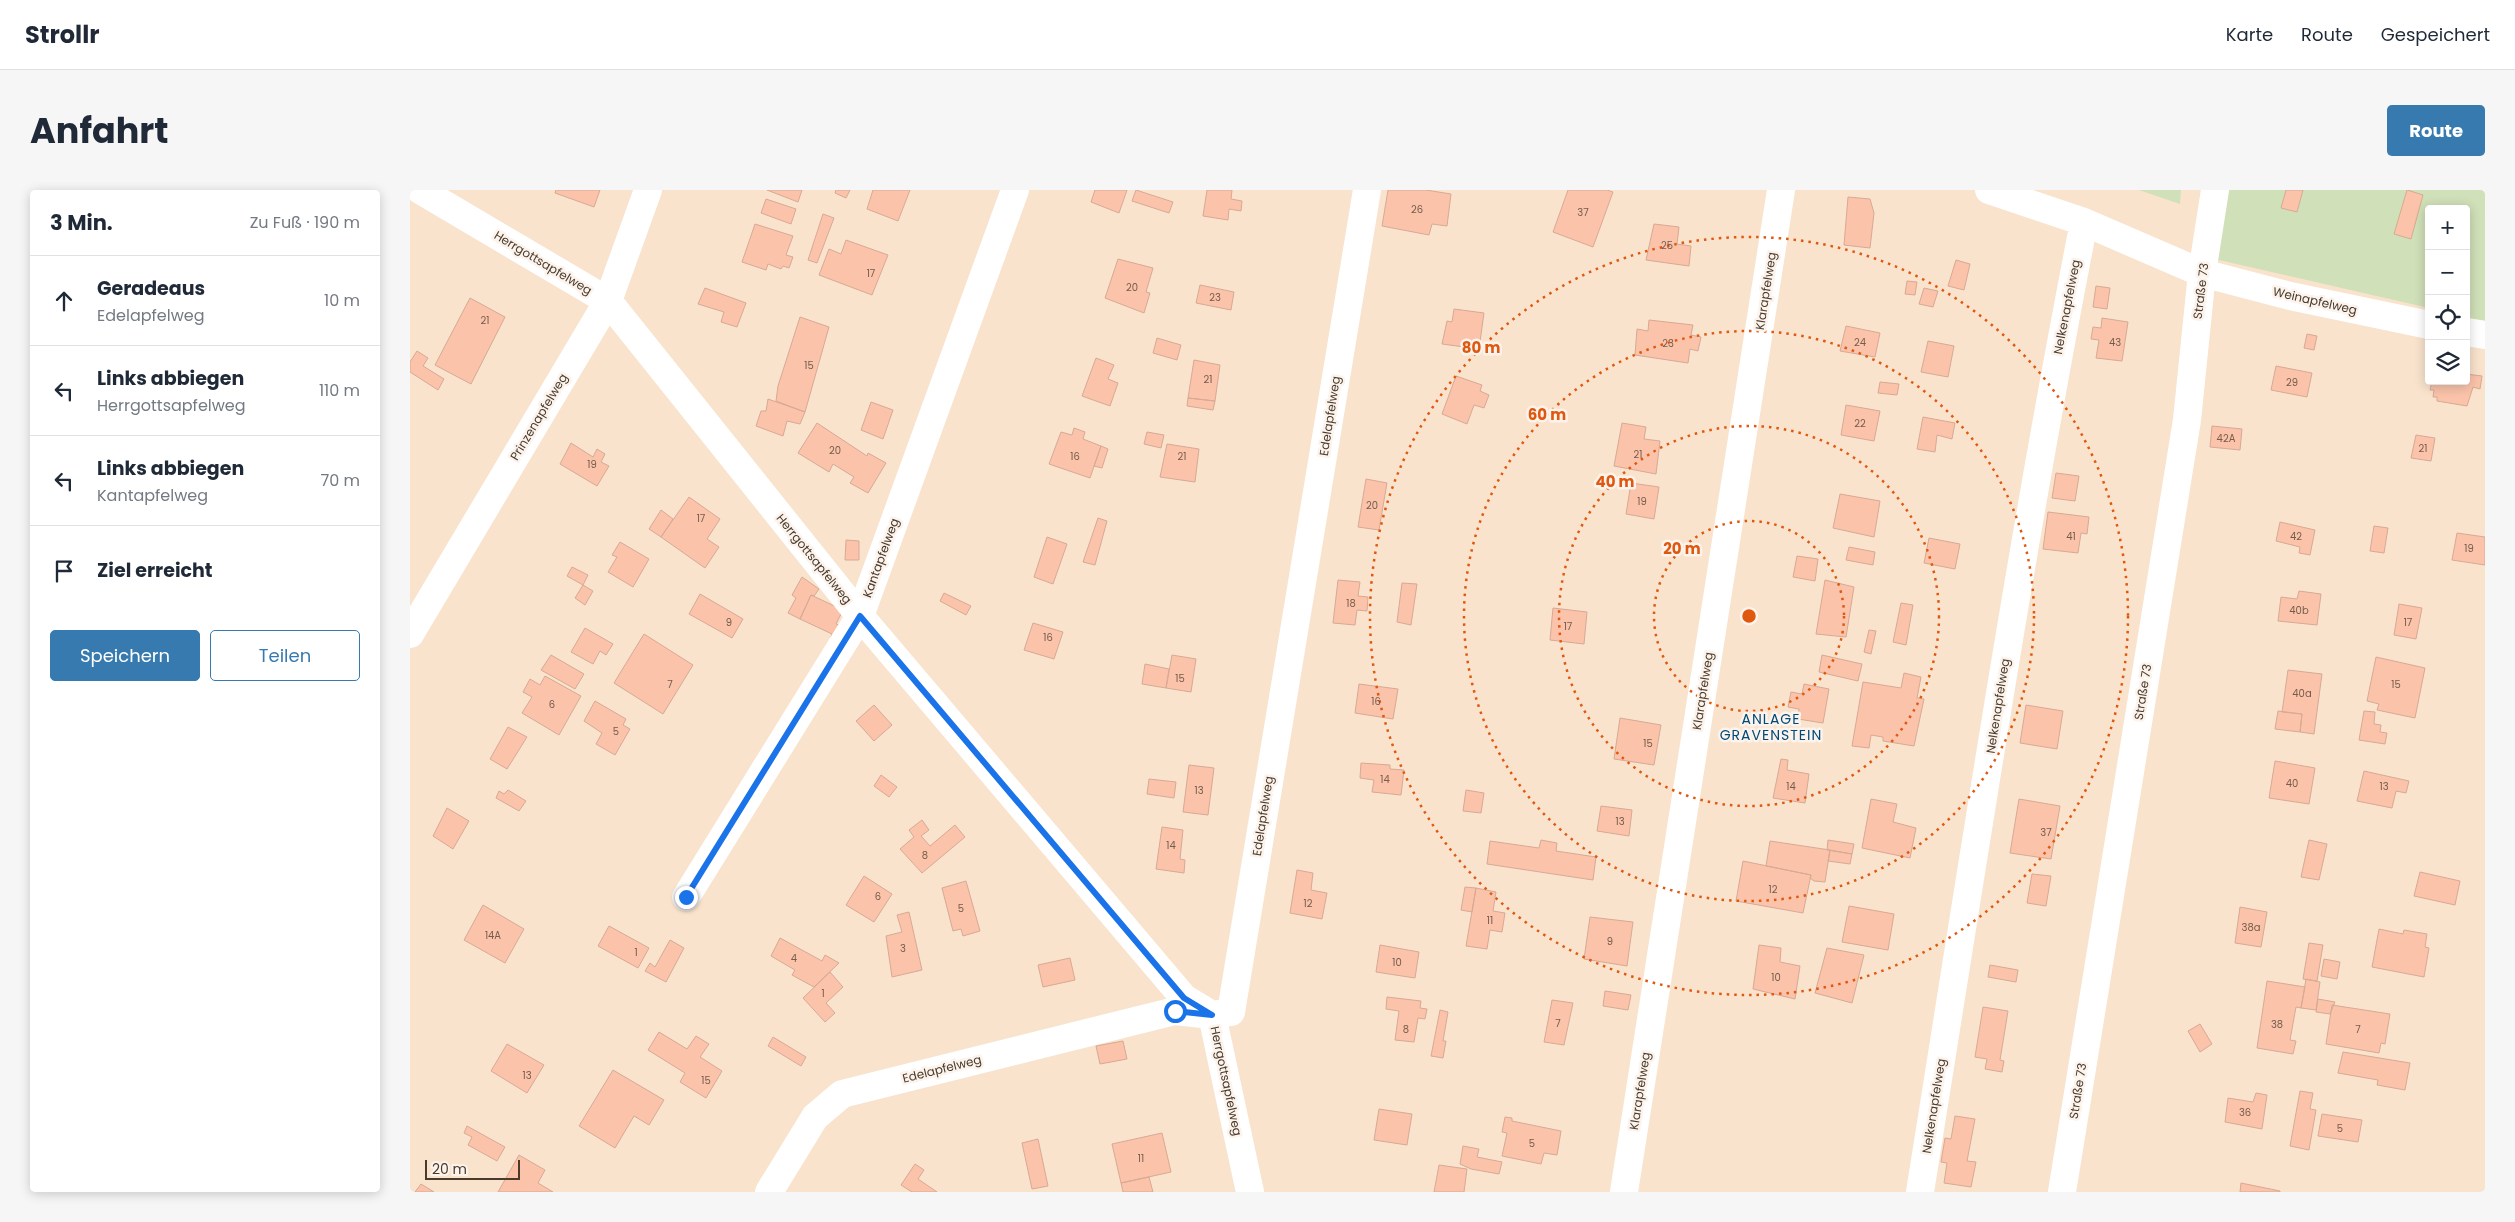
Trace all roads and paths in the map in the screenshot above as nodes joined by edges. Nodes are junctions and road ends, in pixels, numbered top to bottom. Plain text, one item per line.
1 (420, 190) edge
2 (648, 190) edge
3 (1015, 190) edge
4 (1367, 190) edge
5 (1781, 190) edge
6 (1989, 190) edge
7 (2216, 190) edge
8 (2084, 222) junction
9 (2202, 273) junction
10 (608, 301) junction
11 (2425, 324) edge
12 (2470, 333) edge
13 (2485, 335) edge
14 (860, 616) junction
15 (410, 634) edge
16 (686, 897) dead end
17 (1212, 1015) junction
18 (769, 1192) edge
19 (1250, 1192) edge
20 (1624, 1192) edge
21 (1920, 1192) edge
22 (2062, 1192) edge

1 - 10 street, Herrgottsapfelweg
2 - 10 street, Prinzenapfelweg
3 - 14 street, Kantapfelweg
4 - 17 street, Edelapfelweg
5 - 20 street, Klarapfelweg
6 - 8 street, Weinapfelweg
7 - 9 street, Straße 73
8 - 9 street, Weinapfelweg
8 - 21 street, Nelkenapfelweg
9 - 11 street, Weinapfelweg
9 - 22 street, Straße 73
10 - 14 street, Herrgottsapfelweg
10 - 15 street, Prinzenapfelweg
12 - 13 street
14 - 16 street, Kantapfelweg
14 - 17 street, Herrgottsapfelweg
17 - 18 street, Edelapfelweg
17 - 19 street, Herrgottsapfelweg

